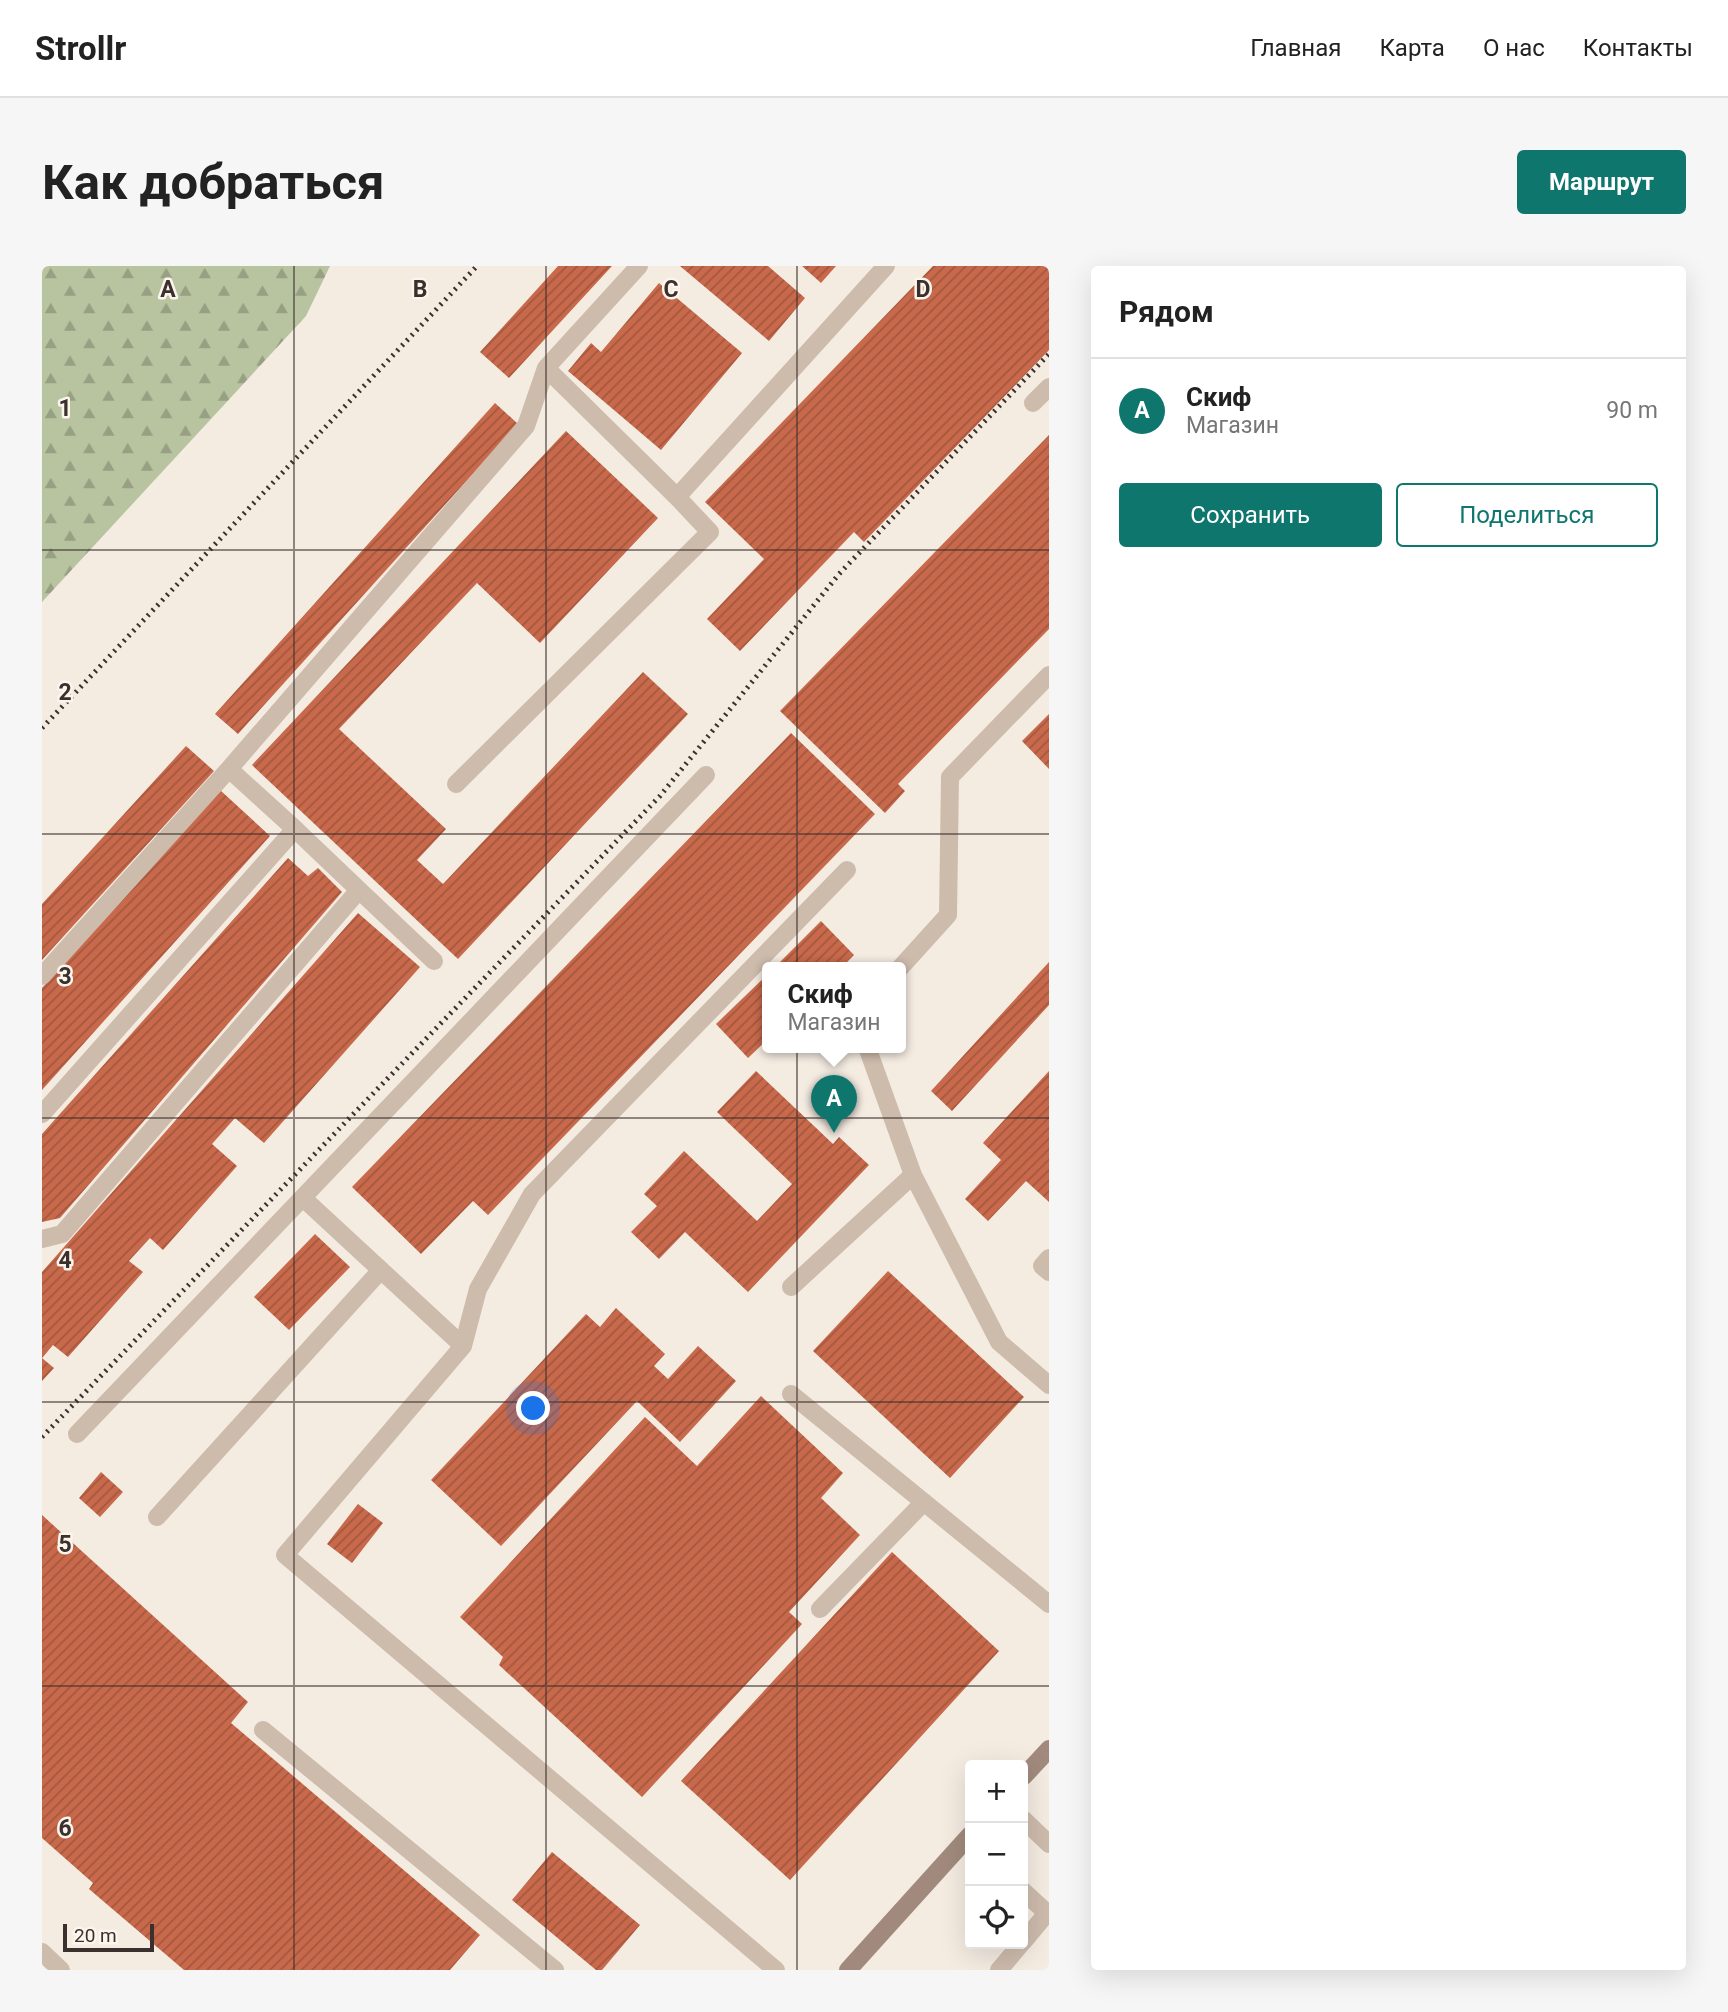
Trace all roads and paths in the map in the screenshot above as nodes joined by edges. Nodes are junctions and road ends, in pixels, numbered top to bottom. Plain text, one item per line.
1 (639, 266) edge
2 (886, 266) edge
3 (546, 368) junction
4 (1049, 387) edge
5 (1033, 404) dead end
6 (677, 497) junction
7 (1049, 675) edge
8 (229, 769) junction
9 (706, 775) dead end
10 (456, 784) dead end
11 (295, 829) junction
12 (847, 870) dead end
13 (359, 890) junction
14 (434, 961) dead end
15 (906, 962) edge
16 (42, 976) edge
17 (869, 1053) edge
18 (42, 1114) edge
19 (913, 1175) junction
20 (303, 1198) junction
21 (42, 1239) edge
22 (1049, 1258) edge
23 (381, 1270) junction
24 (1049, 1272) edge
25 (791, 1287) dead end
26 (463, 1346) junction
27 (1049, 1385) edge
28 (791, 1394) dead end
29 (77, 1434) dead end
30 (924, 1502) junction
31 (157, 1517) dead end
32 (1049, 1604) edge
33 (820, 1609) dead end
34 (263, 1730) dead end
35 (1049, 1749) edge
36 (1028, 1772) edge
37 (1027, 1823) edge
38 (965, 1842) edge
39 (1049, 1844) edge
40 (1028, 1896) edge
41 (1028, 1936) edge
42 (1017, 1949) edge
43 (42, 1952) edge
44 (552, 1969) edge
45 (61, 1970) edge
46 (776, 1970) edge
47 (848, 1970) edge
48 (999, 1970) edge

1 - 3 lane
2 - 6 lane
3 - 6 lane
3 - 8 lane
4 - 5 lane
6 - 10 lane
7 - 15 lane
8 - 11 lane
8 - 16 lane
9 - 20 lane
11 - 13 lane
11 - 18 lane
12 - 26 lane
13 - 14 lane
13 - 21 lane
17 - 19 lane
19 - 25 lane
19 - 27 lane
20 - 23 lane
20 - 29 lane
22 - 24 lane
23 - 26 lane
23 - 31 lane
26 - 46 lane
28 - 30 lane
30 - 32 lane
30 - 33 lane
34 - 44 lane
35 - 36 main road
37 - 39 lane
38 - 47 main road
40 - 41 lane
42 - 48 lane
43 - 45 lane

